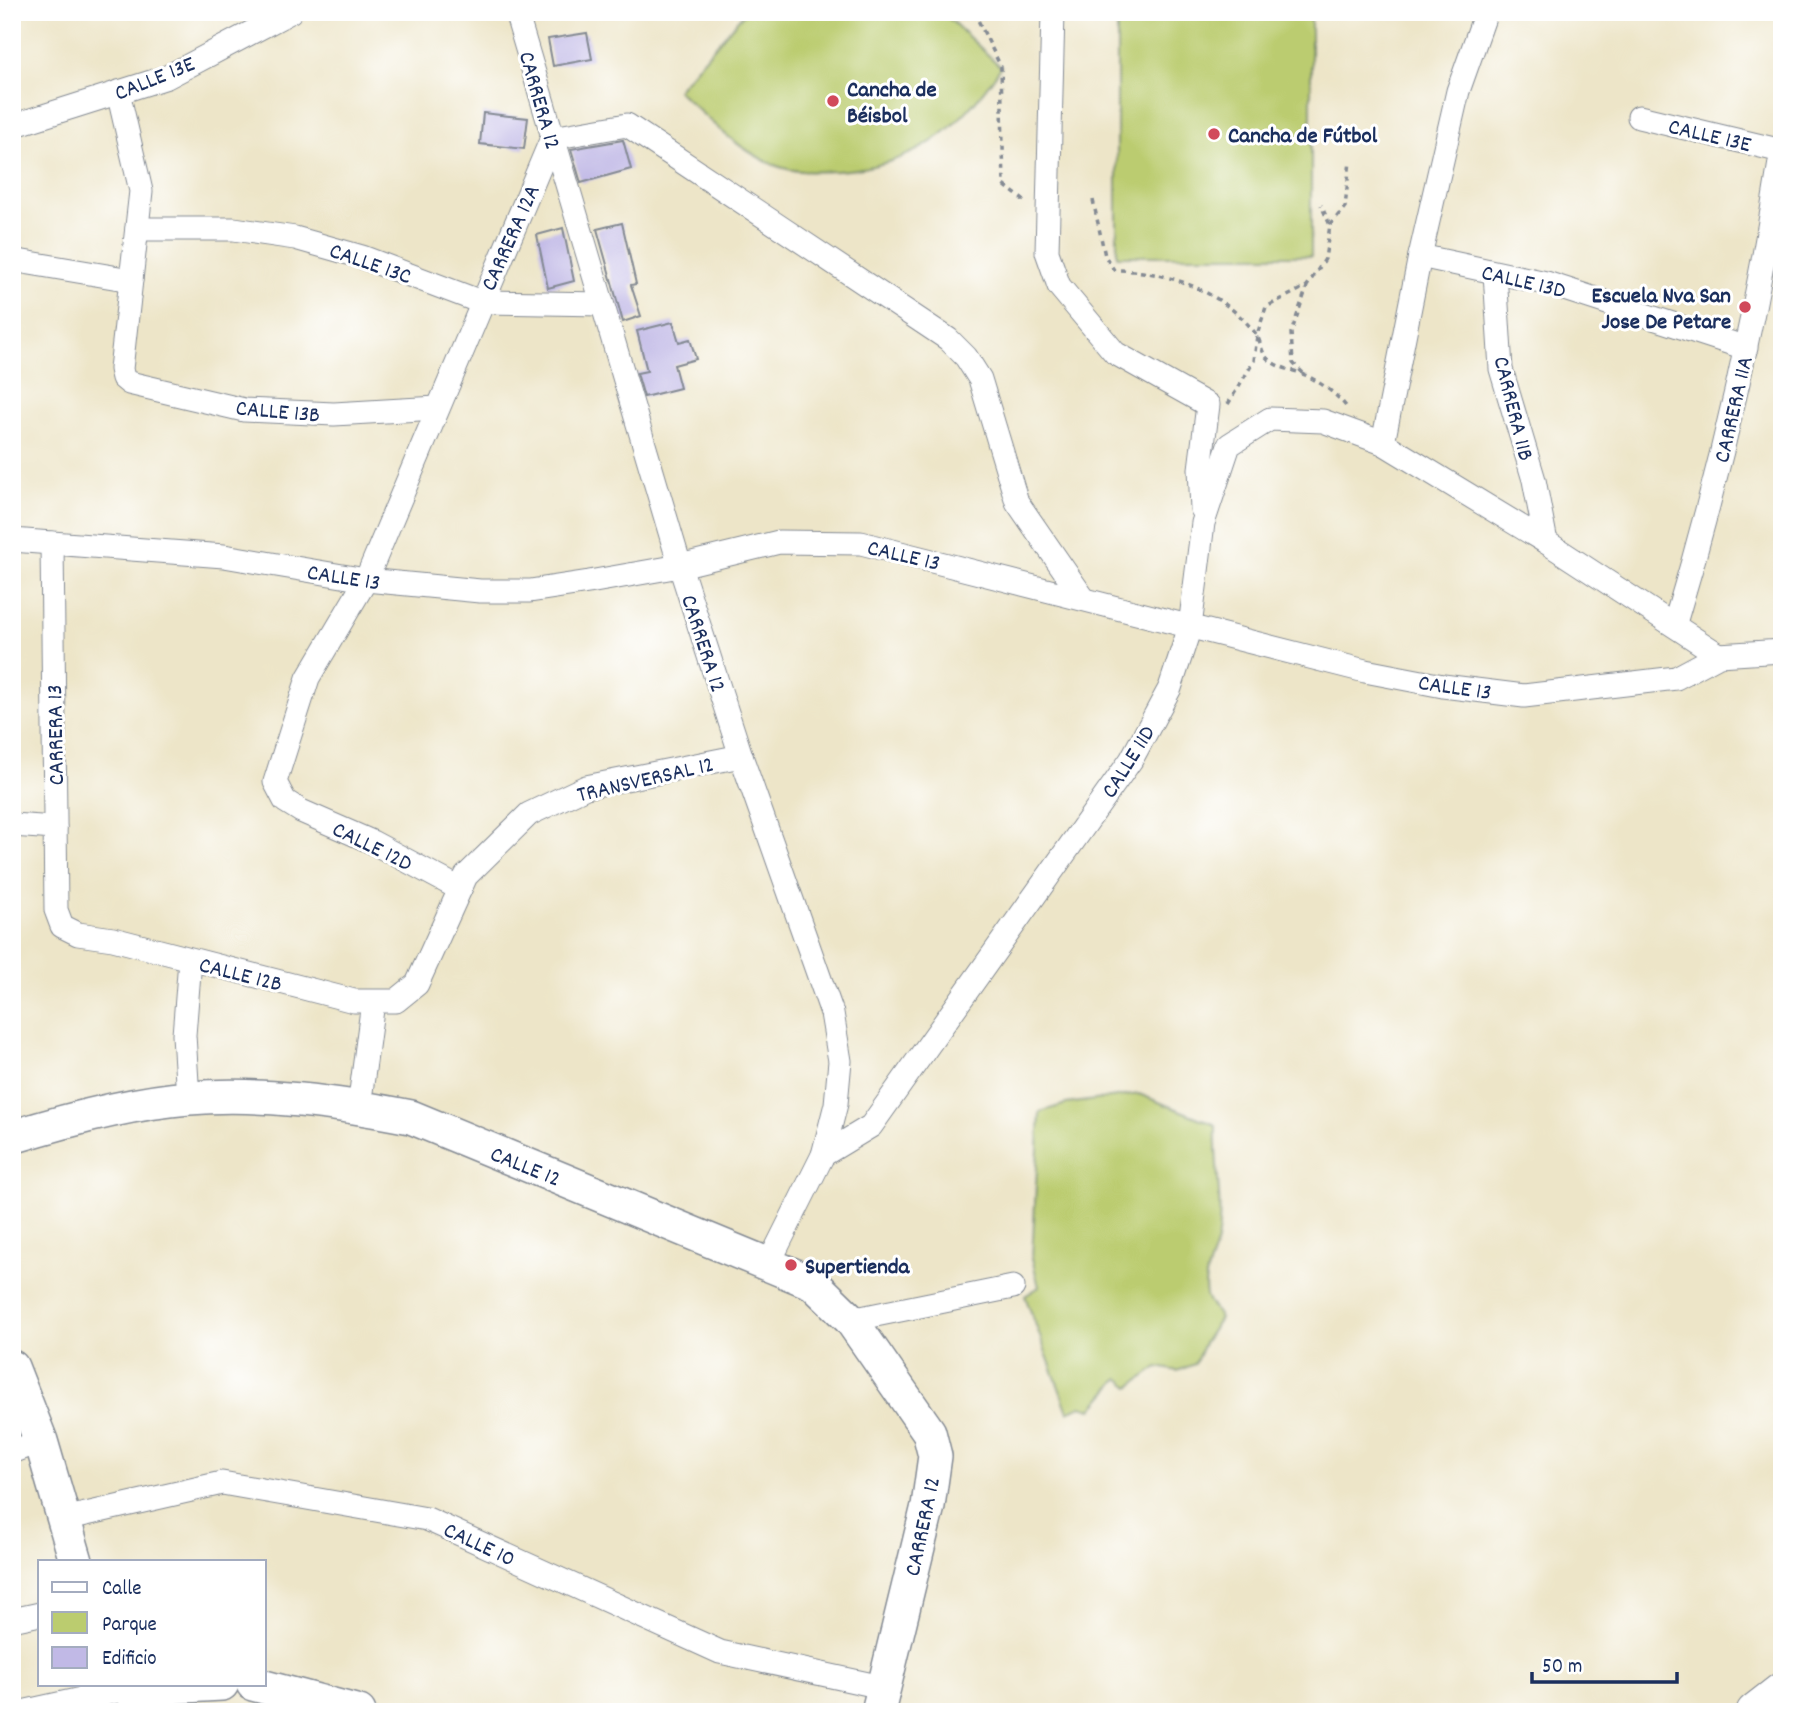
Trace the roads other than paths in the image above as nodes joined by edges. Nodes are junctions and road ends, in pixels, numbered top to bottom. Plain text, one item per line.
1 (290, 12) edge
2 (516, 12) edge
3 (1053, 12) edge
4 (1486, 12) edge
5 (118, 92) junction
6 (1639, 117) dead end
7 (12, 126) edge
8 (552, 138) junction
9 (1782, 150) edge
10 (137, 229) junction
11 (1420, 256) junction
12 (12, 260) edge
13 (1495, 273) junction
14 (131, 280) junction
15 (481, 302) junction
16 (602, 304) junction
17 (1746, 348) junction
18 (437, 408) junction
19 (1373, 440) junction
20 (1203, 523) junction
21 (12, 540) edge
22 (1546, 542) junction
23 (52, 543) junction
24 (680, 566) junction
25 (366, 580) junction
26 (1084, 599) junction
27 (1675, 623) junction
28 (1190, 627) junction
29 (1782, 651) edge
30 (1719, 654) junction
31 (741, 756) junction
32 (285, 801) joint
33 (12, 825) edge
34 (55, 828) junction
35 (460, 889) junction
36 (62, 926) joint
37 (190, 960) junction
38 (373, 1002) junction
39 (188, 1098) junction
40 (359, 1107) junction
41 (12, 1137) edge
42 (823, 1155) junction
43 (768, 1265) junction
44 (1013, 1287) dead end
45 (851, 1320) junction
46 (12, 1367) edge
47 (27, 1446) edge
48 (64, 1518) junction
49 (76, 1560) edge
50 (38, 1614) edge
51 (12, 1620) edge
52 (124, 1686) edge
53 (261, 1686) edge
54 (1782, 1691) edge
55 (880, 1699) edge
56 (22, 1712) edge
57 (359, 1712) edge
58 (1755, 1712) edge

1 - 5 street, CALLE 13E
2 - 8 street, CARRERA 12
3 - 20 street
4 - 11 street
5 - 7 street, CALLE 13E
5 - 10 street
6 - 9 street, CALLE 13E
8 - 15 street, CARRERA 12A
8 - 16 street, CARRERA 12
8 - 26 street
9 - 17 street, CARRERA 11A
10 - 14 street
10 - 15 street, CALLE 13C
11 - 13 street, CALLE 13D
11 - 19 street
12 - 14 street
13 - 17 street, CALLE 13D
13 - 22 street, CARRERA 11B
14 - 18 street, CALLE 13B
15 - 16 street, CALLE 13C
15 - 18 street, CARRERA 12A
16 - 24 street, CARRERA 12
17 - 27 street, CARRERA 11A
18 - 25 street, CARRERA 12A
19 - 20 street, CALLE 11D
19 - 22 street, CALLE 11D
20 - 28 street, CALLE 11D
21 - 23 street, CALLE 13
22 - 27 street, CALLE 11D
23 - 25 street, CALLE 13
23 - 34 street, CARRERA 13
24 - 25 street, CALLE 13
24 - 26 street, CALLE 13
24 - 31 street, CARRERA 12
25 - 32 street, CARRERA 12A
26 - 28 street, CALLE 13
27 - 30 street, CALLE 11D
28 - 30 street, CALLE 13
28 - 42 street, CALLE 11D
29 - 30 street, CALLE 13
31 - 35 street, TRANSVERSAL 12
31 - 42 street, CARRERA 12
32 - 35 street, CALLE 12D
33 - 34 street
34 - 36 street, CARRERA 13
35 - 38 street, CALLE 12B
36 - 37 street, CALLE 12B
37 - 38 street, CALLE 12B
37 - 39 street
38 - 40 street
39 - 40 street, CALLE 12
39 - 41 street, CALLE 12
40 - 43 street, CALLE 12
42 - 43 street, CARRERA 12
43 - 45 street, CALLE 12
44 - 45 street
45 - 55 street, CARRERA 12
46 - 47 street
47 - 48 street
48 - 49 street
48 - 55 street, CALLE 10
50 - 51 street
52 - 56 street
53 - 57 street
54 - 58 main road

